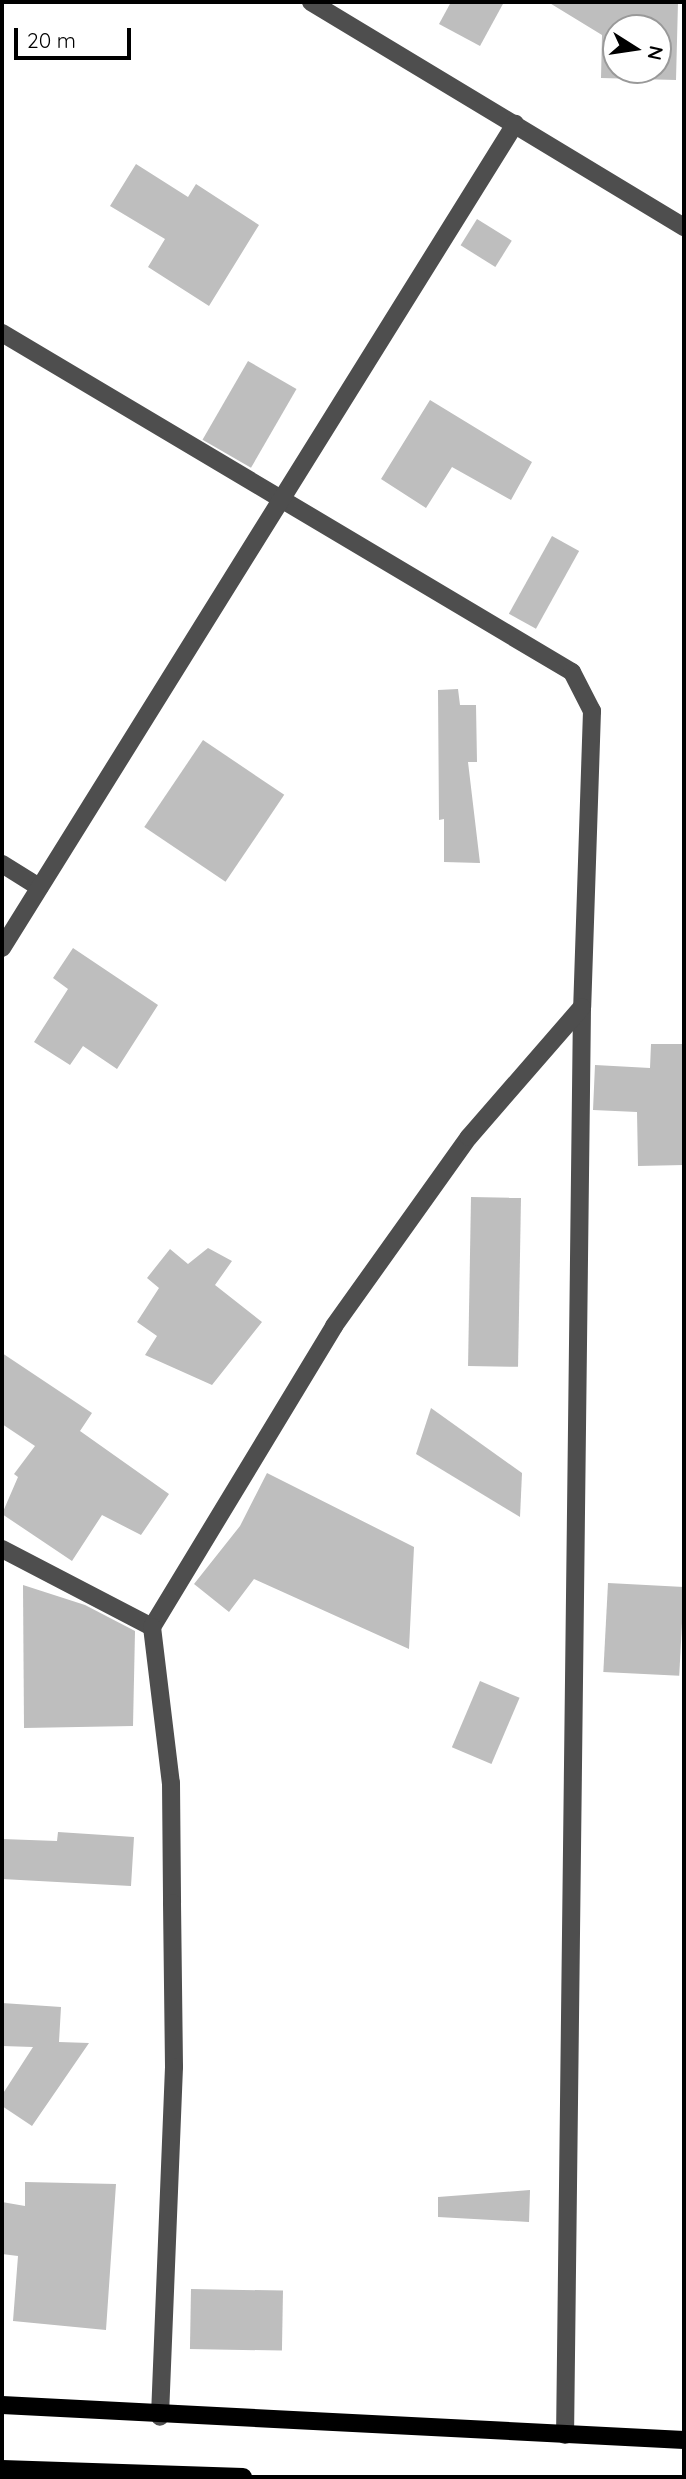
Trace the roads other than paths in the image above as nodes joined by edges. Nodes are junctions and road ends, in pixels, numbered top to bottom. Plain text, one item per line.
1 (310, 2) edge
2 (515, 124) junction
3 (684, 227) edge
4 (2, 333) edge
5 (283, 503) junction
6 (2, 864) edge
7 (39, 887) junction
8 (2, 948) edge
9 (582, 1007) junction
10 (2, 1549) edge
11 (152, 1627) junction
12 (2, 2404) edge
13 (160, 2417) junction
14 (565, 2435) junction
15 (684, 2440) edge
16 (2, 2469) edge
17 (137, 2475) edge
18 (243, 2477) edge

1 - 2 street
2 - 3 street
2 - 5 street
4 - 5 street
5 - 7 street
5 - 9 street
6 - 7 street
7 - 8 street
9 - 11 street
9 - 14 street
10 - 11 street
11 - 13 street
12 - 13 main road
13 - 14 main road
14 - 15 main road
16 - 17 main road
17 - 18 main road

